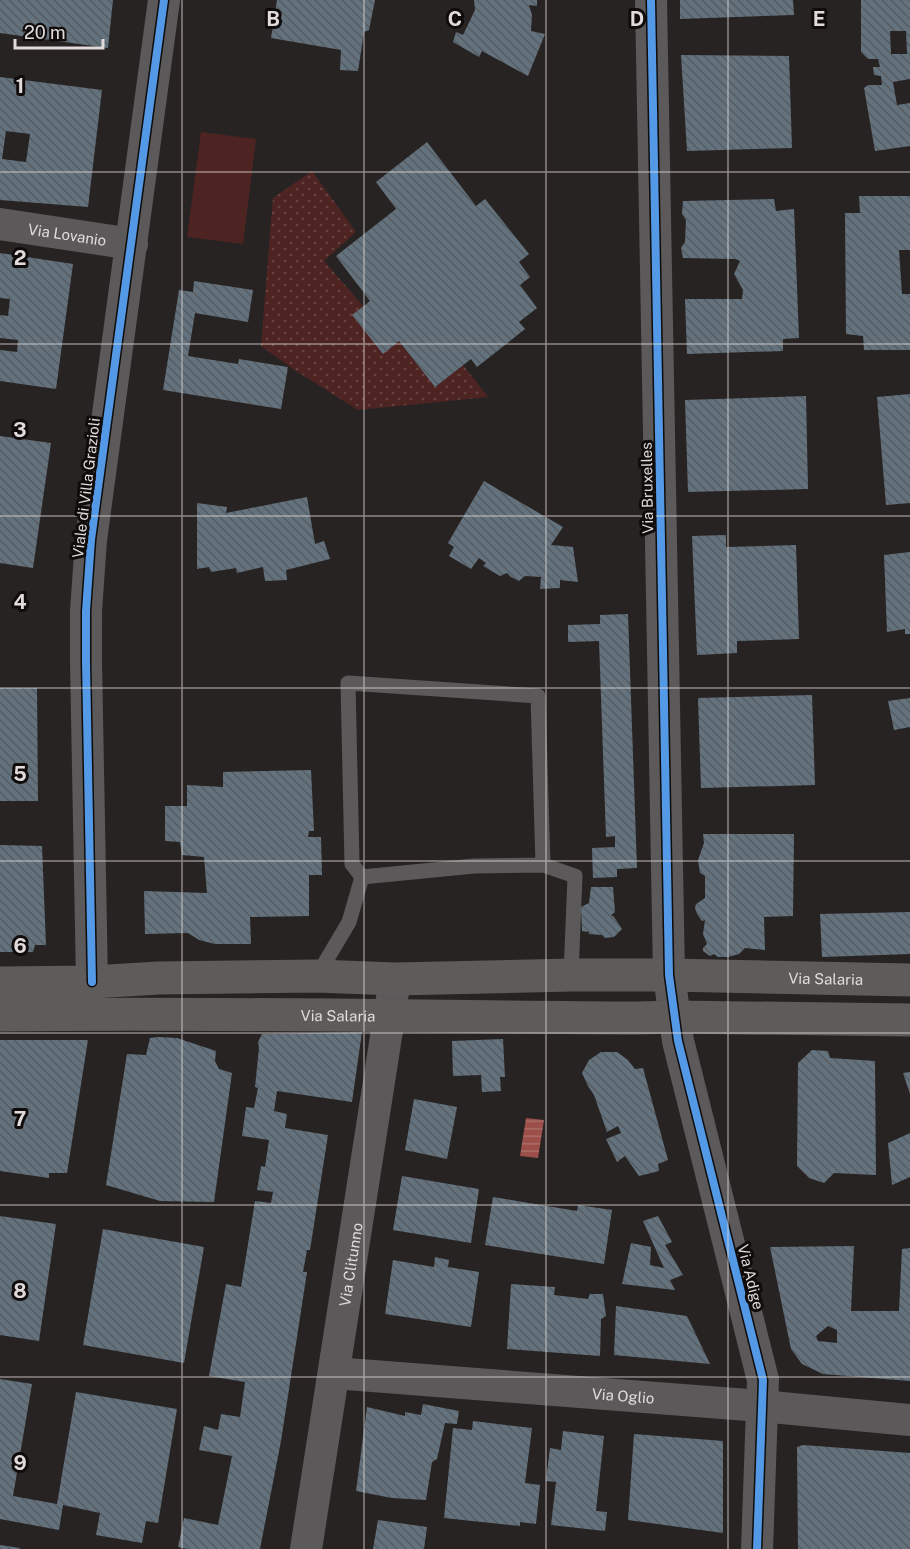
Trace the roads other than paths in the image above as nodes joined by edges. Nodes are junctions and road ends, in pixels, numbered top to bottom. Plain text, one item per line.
1 (164, 0) edge
2 (651, 0) edge
3 (0, 224) edge
4 (132, 244) junction
5 (543, 865) junction
6 (362, 877) junction
7 (571, 975) junction
8 (669, 975) junction
9 (316, 976) junction
10 (395, 979) junction
11 (910, 980) edge
12 (0, 983) edge
13 (92, 998) junction
14 (0, 1015) edge
15 (388, 1017) junction
16 (674, 1017) junction
17 (910, 1020) edge
18 (334, 1373) junction
19 (762, 1406) junction
20 (910, 1420) edge
21 (306, 1549) edge
22 (757, 1549) edge

1 - 4 street, Viale di Villa Grazioli
2 - 8 street, Via Bruxelles
3 - 4 street, Via Lovanio
4 - 13 street, Viale di Villa Grazioli
5 - 6 lane
5 - 6 lane
5 - 7 lane
6 - 9 lane
7 - 8 main road, Via Salaria
7 - 10 main road, Via Salaria
8 - 11 main road, Via Salaria
8 - 16 street
9 - 10 main road, Via Salaria
9 - 13 main road, Via Salaria
10 - 15 street, Via Clitunno
12 - 13 main road, Via Salaria
13 - 14 main road, Via Salaria
13 - 15 main road, Via Salaria
15 - 16 main road, Via Salaria
15 - 18 street, Via Clitunno
16 - 17 main road, Via Salaria
16 - 19 street, Via Adige
18 - 19 street, Via Oglio
18 - 21 street, Via Clitunno
19 - 20 street, Via Oglio
19 - 22 street, Via Adige

